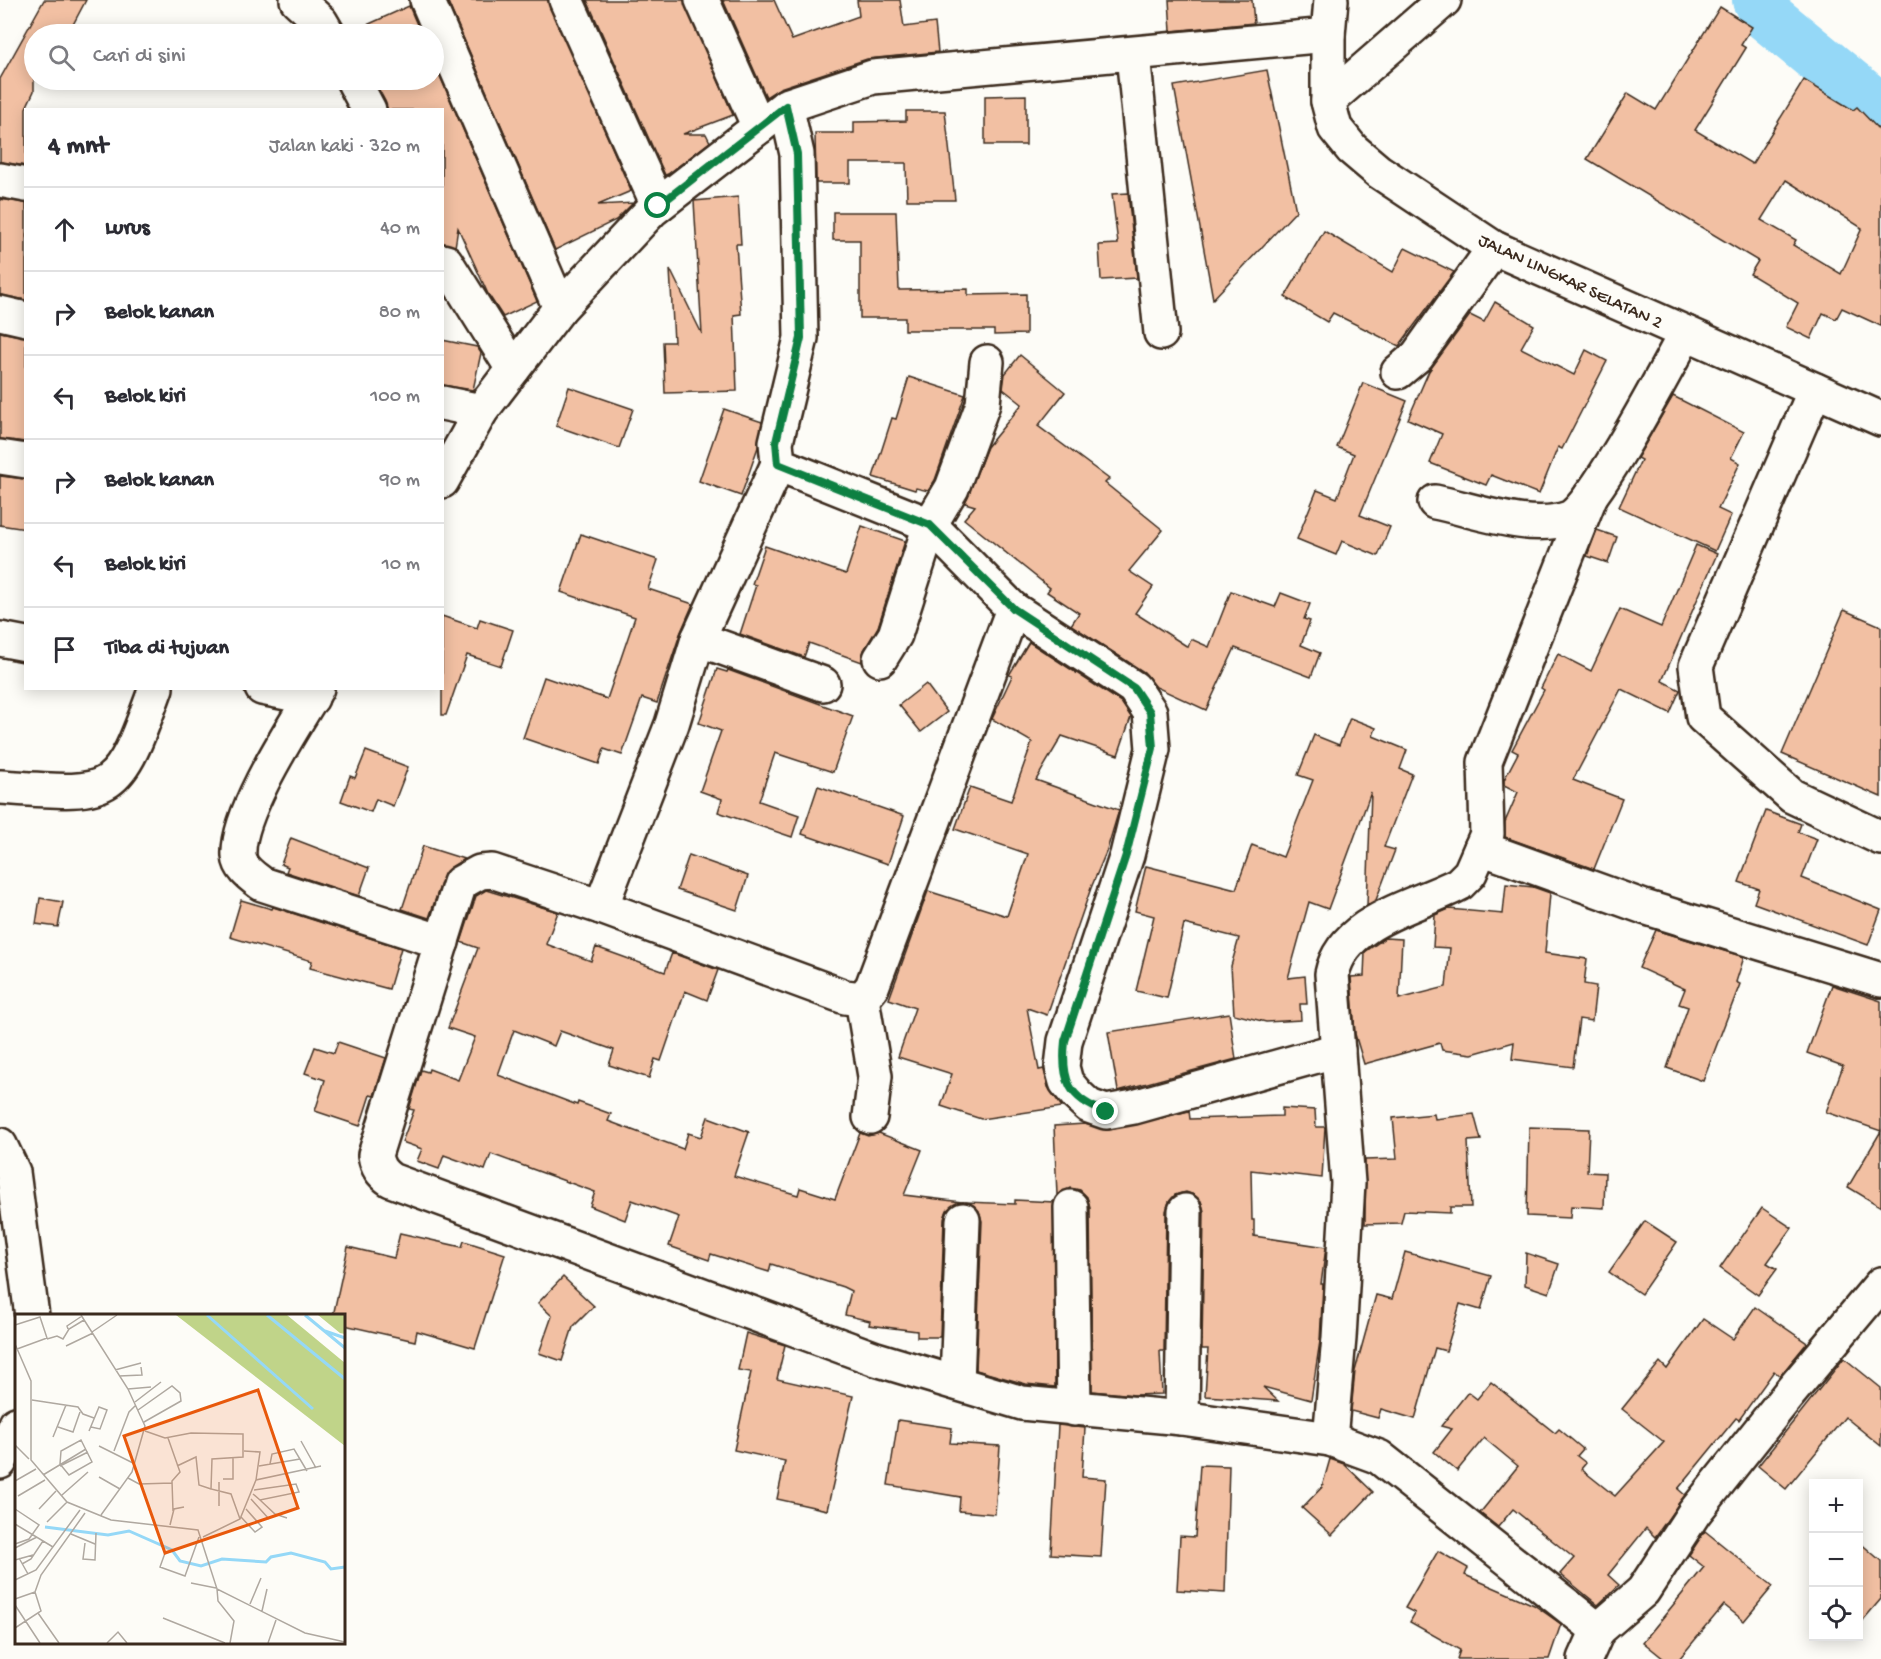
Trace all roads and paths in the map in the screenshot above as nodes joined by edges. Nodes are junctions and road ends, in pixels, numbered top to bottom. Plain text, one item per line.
1 (297, 0) edge
2 (427, 0) edge
3 (567, 0) edge
4 (702, 0) edge
5 (1331, 0) edge
6 (1444, 0) edge
7 (322, 24) edge
8 (437, 24) edge
9 (1328, 35) junction
10 (444, 39) edge
11 (1133, 54) junction
12 (358, 90) edge
13 (1328, 101) junction
14 (786, 106) junction
15 (368, 108) edge
16 (759, 127) junction
17 (0, 180) edge
18 (24, 185) edge
19 (658, 206) junction
20 (1494, 248) junction
21 (444, 260) edge
22 (560, 308) junction
23 (0, 314) edge
24 (24, 319) edge
25 (1161, 333) dead end
26 (1686, 333) junction
27 (987, 362) dead end
28 (513, 369) junction
29 (1398, 372) dead end
30 (1815, 390) junction
31 (444, 403) edge
32 (482, 411) junction
33 (1881, 419) edge
34 (0, 457) edge
35 (24, 461) edge
36 (778, 464) junction
37 (444, 478) edge
38 (1591, 495) junction
39 (1435, 502) dead end
40 (930, 525) junction
41 (1014, 609) junction
42 (0, 639) edge
43 (698, 639) junction
44 (24, 644) edge
45 (880, 659) dead end
46 (823, 684) dead end
47 (155, 690) edge
48 (283, 690) edge
49 (315, 693) edge
50 (0, 787) edge
51 (1881, 838) edge
52 (1481, 848) junction
53 (600, 907) junction
54 (442, 942) junction
55 (1881, 980) edge
56 (862, 999) junction
57 (1338, 1050) junction
58 (870, 1117) dead end
59 (0, 1145) edge
60 (1071, 1207) dead end
61 (1185, 1211) dead end
62 (963, 1220) dead end
63 (1881, 1284) edge
64 (32, 1314) edge
65 (957, 1383) junction
66 (1074, 1409) junction
67 (1182, 1418) junction
68 (15, 1426) edge
69 (1330, 1439) junction
70 (0, 1462) edge
71 (1592, 1645) edge

1 - 7 main road
2 - 8 main road
3 - 19 main road
4 - 16 main road
5 - 9 main road, JALAN LINGKAR SELATAN 2
6 - 13 main road
9 - 11 main road
9 - 13 main road, JALAN LINGKAR SELATAN 2
10 - 22 main road
11 - 14 main road
11 - 25 main road
12 - 15 main road
13 - 20 main road, JALAN LINGKAR SELATAN 2
14 - 16 main road
14 - 36 main road
16 - 19 main road
17 - 18 main road
19 - 22 main road
20 - 26 main road, JALAN LINGKAR SELATAN 2
20 - 29 main road
21 - 28 main road
22 - 28 main road
23 - 24 main road
26 - 30 main road, JALAN LINGKAR SELATAN 2
26 - 38 main road
27 - 40 main road
28 - 32 main road
30 - 33 main road, JALAN LINGKAR SELATAN 2
30 - 51 main road
31 - 32 main road
32 - 37 main road
34 - 35 main road
36 - 40 main road
36 - 43 main road
38 - 39 main road
38 - 52 main road
40 - 41 main road
40 - 45 main road
41 - 56 main road
41 - 57 main road
42 - 44 main road
43 - 46 main road
43 - 53 main road
47 - 50 main road
48 - 49 main road
49 - 54 main road
52 - 55 main road
52 - 57 main road
53 - 54 main road
53 - 56 main road
54 - 65 main road
56 - 58 main road
57 - 69 main road
59 - 64 main road
60 - 66 main road
61 - 67 main road
62 - 65 main road
63 - 71 main road
65 - 66 main road
66 - 67 main road
67 - 69 main road
68 - 70 main road
69 - 71 main road

